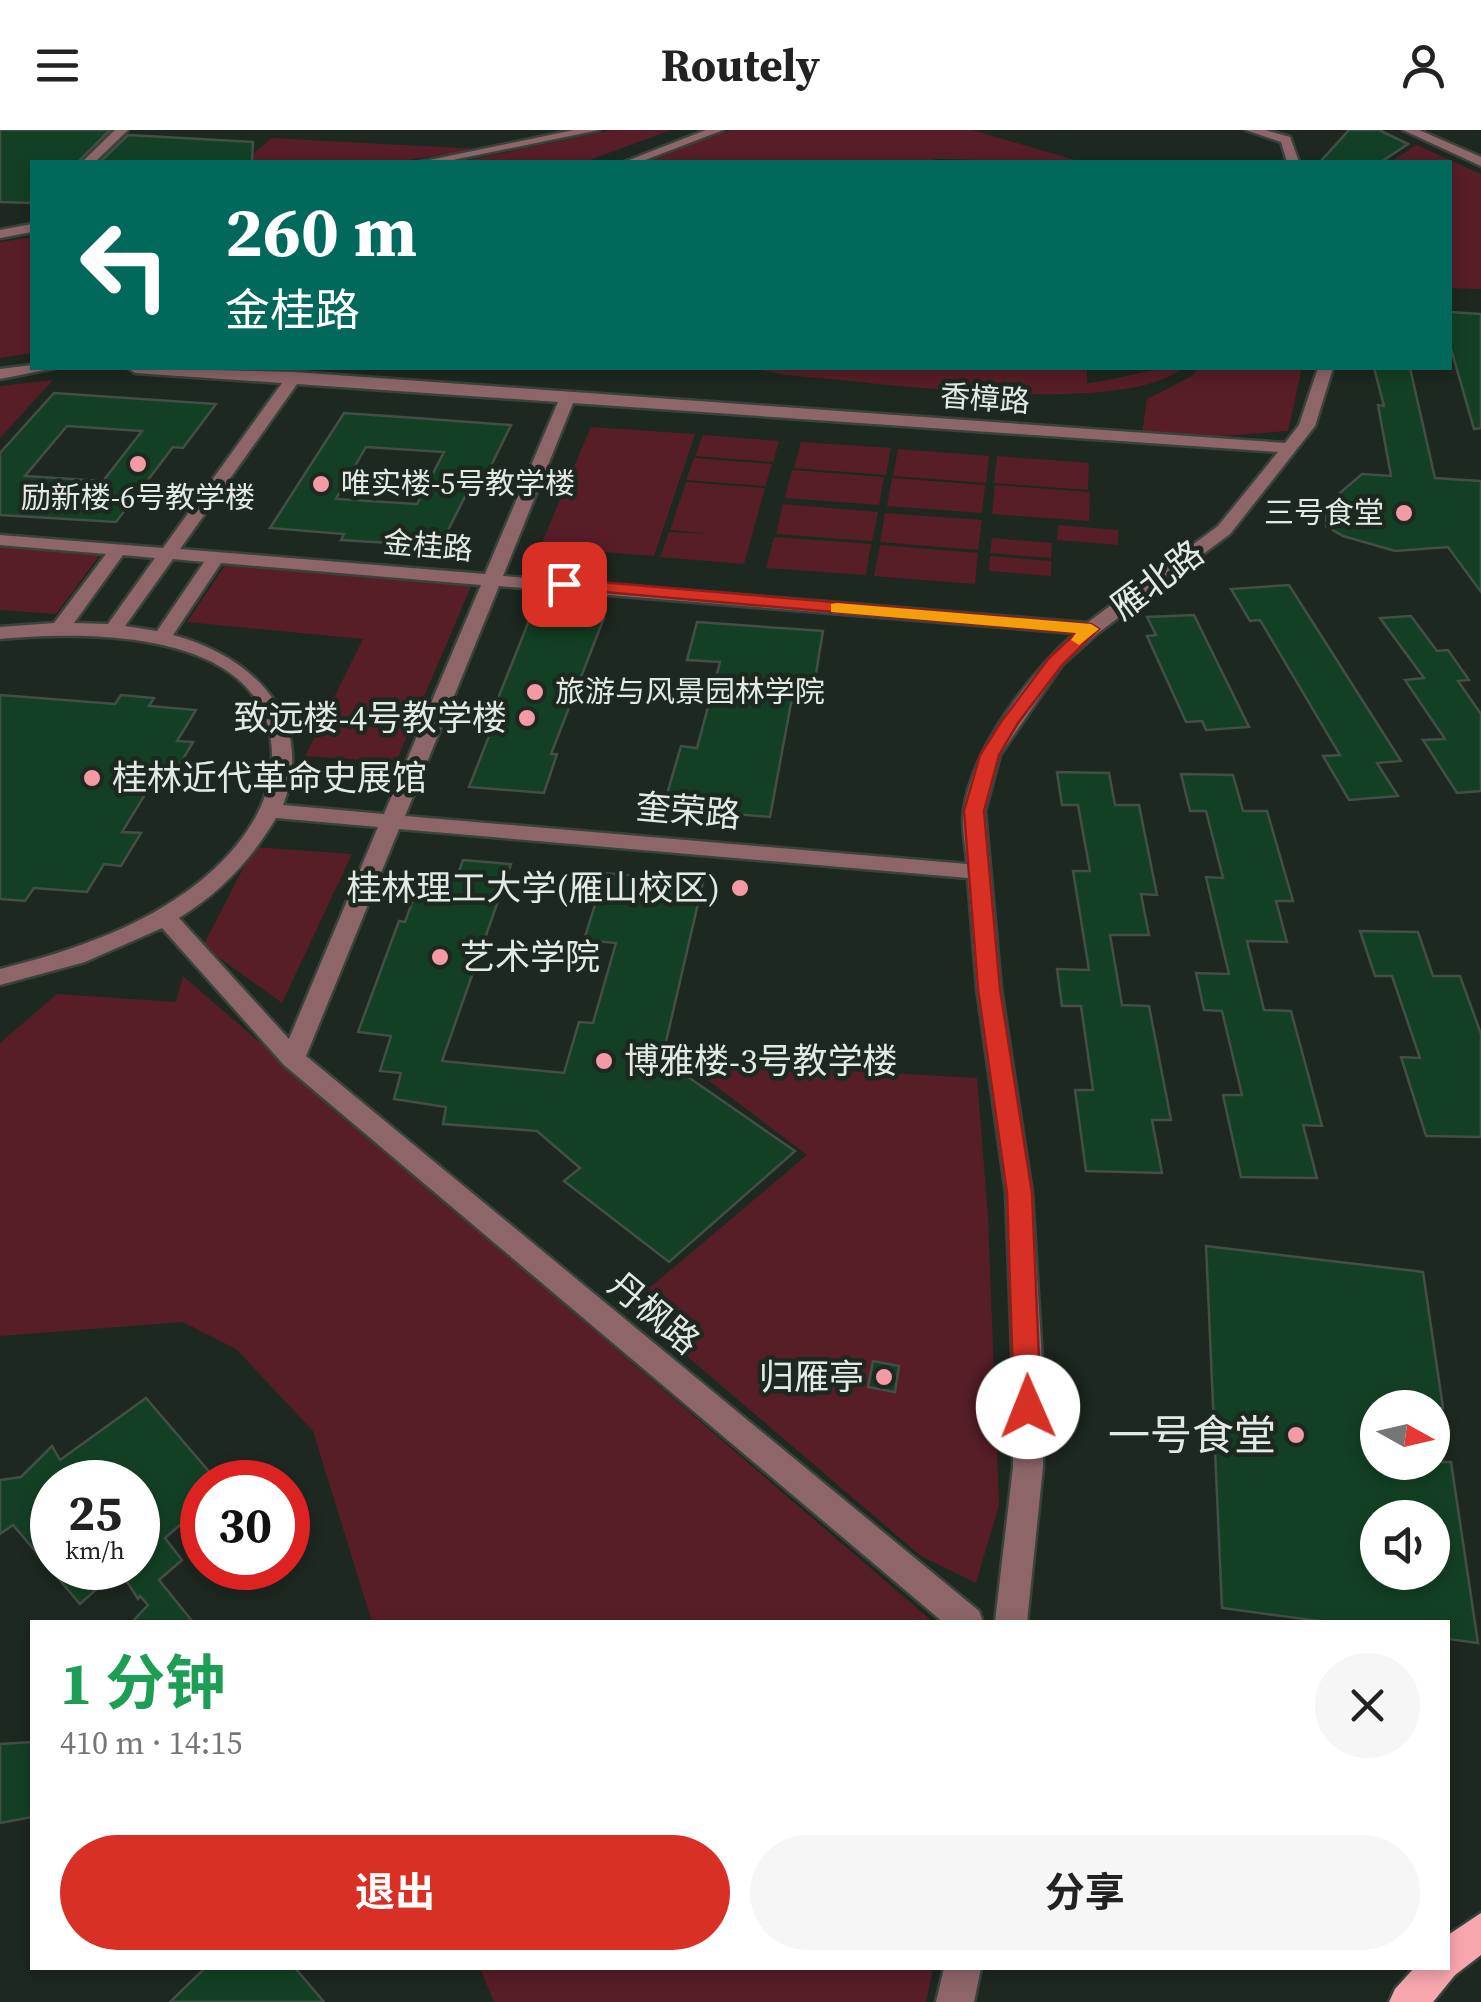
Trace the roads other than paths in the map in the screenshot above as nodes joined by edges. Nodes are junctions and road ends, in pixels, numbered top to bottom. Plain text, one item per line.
1 (122, 130) edge
2 (593, 130) edge
3 (718, 130) edge
4 (1252, 130) edge
5 (1409, 130) edge
6 (90, 160) edge
7 (436, 160) edge
8 (636, 160) edge
9 (1291, 160) edge
10 (1481, 162) edge
11 (25, 230) edge
12 (0, 234) edge
13 (31, 370) edge
14 (170, 370) edge
15 (1325, 370) edge
16 (0, 374) edge
17 (294, 377) junction
18 (568, 397) junction
19 (1292, 448) junction
20 (0, 540) edge
21 (119, 549) junction
22 (171, 553) junction
23 (217, 556) junction
24 (490, 578) junction
25 (61, 627) junction
26 (1091, 629) junction
27 (113, 630) junction
28 (0, 634) edge
29 (162, 637) junction
30 (270, 811) junction
31 (392, 822) junction
32 (978, 872) junction
33 (164, 916) junction
34 (0, 977) edge
35 (293, 1060) junction
36 (965, 1620) edge
37 (1011, 1620) edge
38 (1481, 1931) edge
39 (1450, 1957) edge
40 (963, 1970) edge
41 (1438, 1970) edge
42 (955, 2002) edge
43 (1408, 2002) edge

1 - 6 street
2 - 7 street
3 - 8 street
4 - 9 street
5 - 10 street
11 - 12 street
13 - 16 street
14 - 17 street, 香樟路
15 - 19 street, 雁北路
17 - 18 street, 香樟路
17 - 22 street
18 - 19 street, 香樟路
18 - 24 street
19 - 26 street, 雁北路
20 - 21 street, 金桂路
21 - 22 street, 金桂路
21 - 25 street
22 - 23 street, 金桂路
22 - 27 street
23 - 24 street, 金桂路
23 - 29 street
24 - 26 street, 金桂路
24 - 31 street
25 - 27 street
25 - 28 street
26 - 32 street, 雁北路
27 - 29 street
29 - 30 street
30 - 31 street, 奎荣路
30 - 33 street
31 - 32 street, 奎荣路
31 - 35 street
32 - 37 street, 雁北路
33 - 34 street
33 - 35 street, 丹枫路
35 - 36 street, 丹枫路
38 - 39 main road
40 - 42 street
41 - 43 main road

